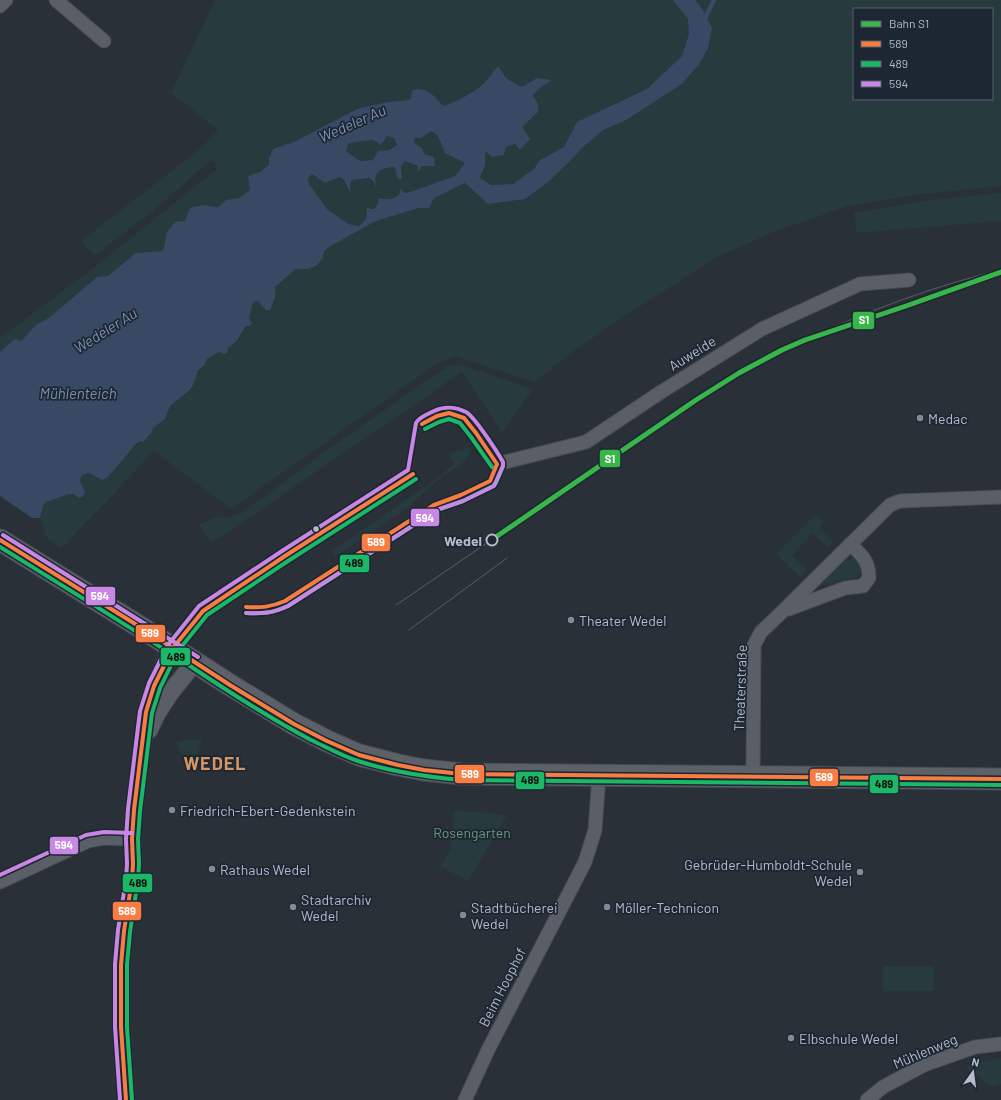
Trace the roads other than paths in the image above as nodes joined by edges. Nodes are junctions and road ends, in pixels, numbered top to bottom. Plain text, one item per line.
1 (6, 0) edge
2 (56, 0) edge
3 (0, 6) edge
4 (104, 41) dead end
5 (909, 280) dead end
6 (497, 464) dead end
7 (1001, 497) edge
8 (0, 540) edge
9 (850, 544) junction
10 (783, 611) junction
11 (173, 648) junction
12 (195, 662) junction
13 (142, 746) junction
14 (599, 775) junction
15 (753, 776) junction
16 (1001, 779) edge
17 (132, 839) junction
18 (0, 882) edge
19 (1001, 1044) edge
20 (126, 1100) edge
21 (464, 1100) edge
22 (867, 1100) edge

1 - 3 street
2 - 4 street
5 - 6 street, Auweide
7 - 9 street, Theaterstraße
8 - 11 main road
9 - 10 street, Theaterstraße
9 - 10 street, Theaterstraße
10 - 15 street, Theaterstraße
11 - 12 main road
11 - 13 street
12 - 13 street
12 - 14 main road
13 - 17 street
14 - 15 main road
14 - 21 street, Beim Hoophof
15 - 16 main road
17 - 18 street
17 - 20 street
19 - 22 street, Mühlenweg

